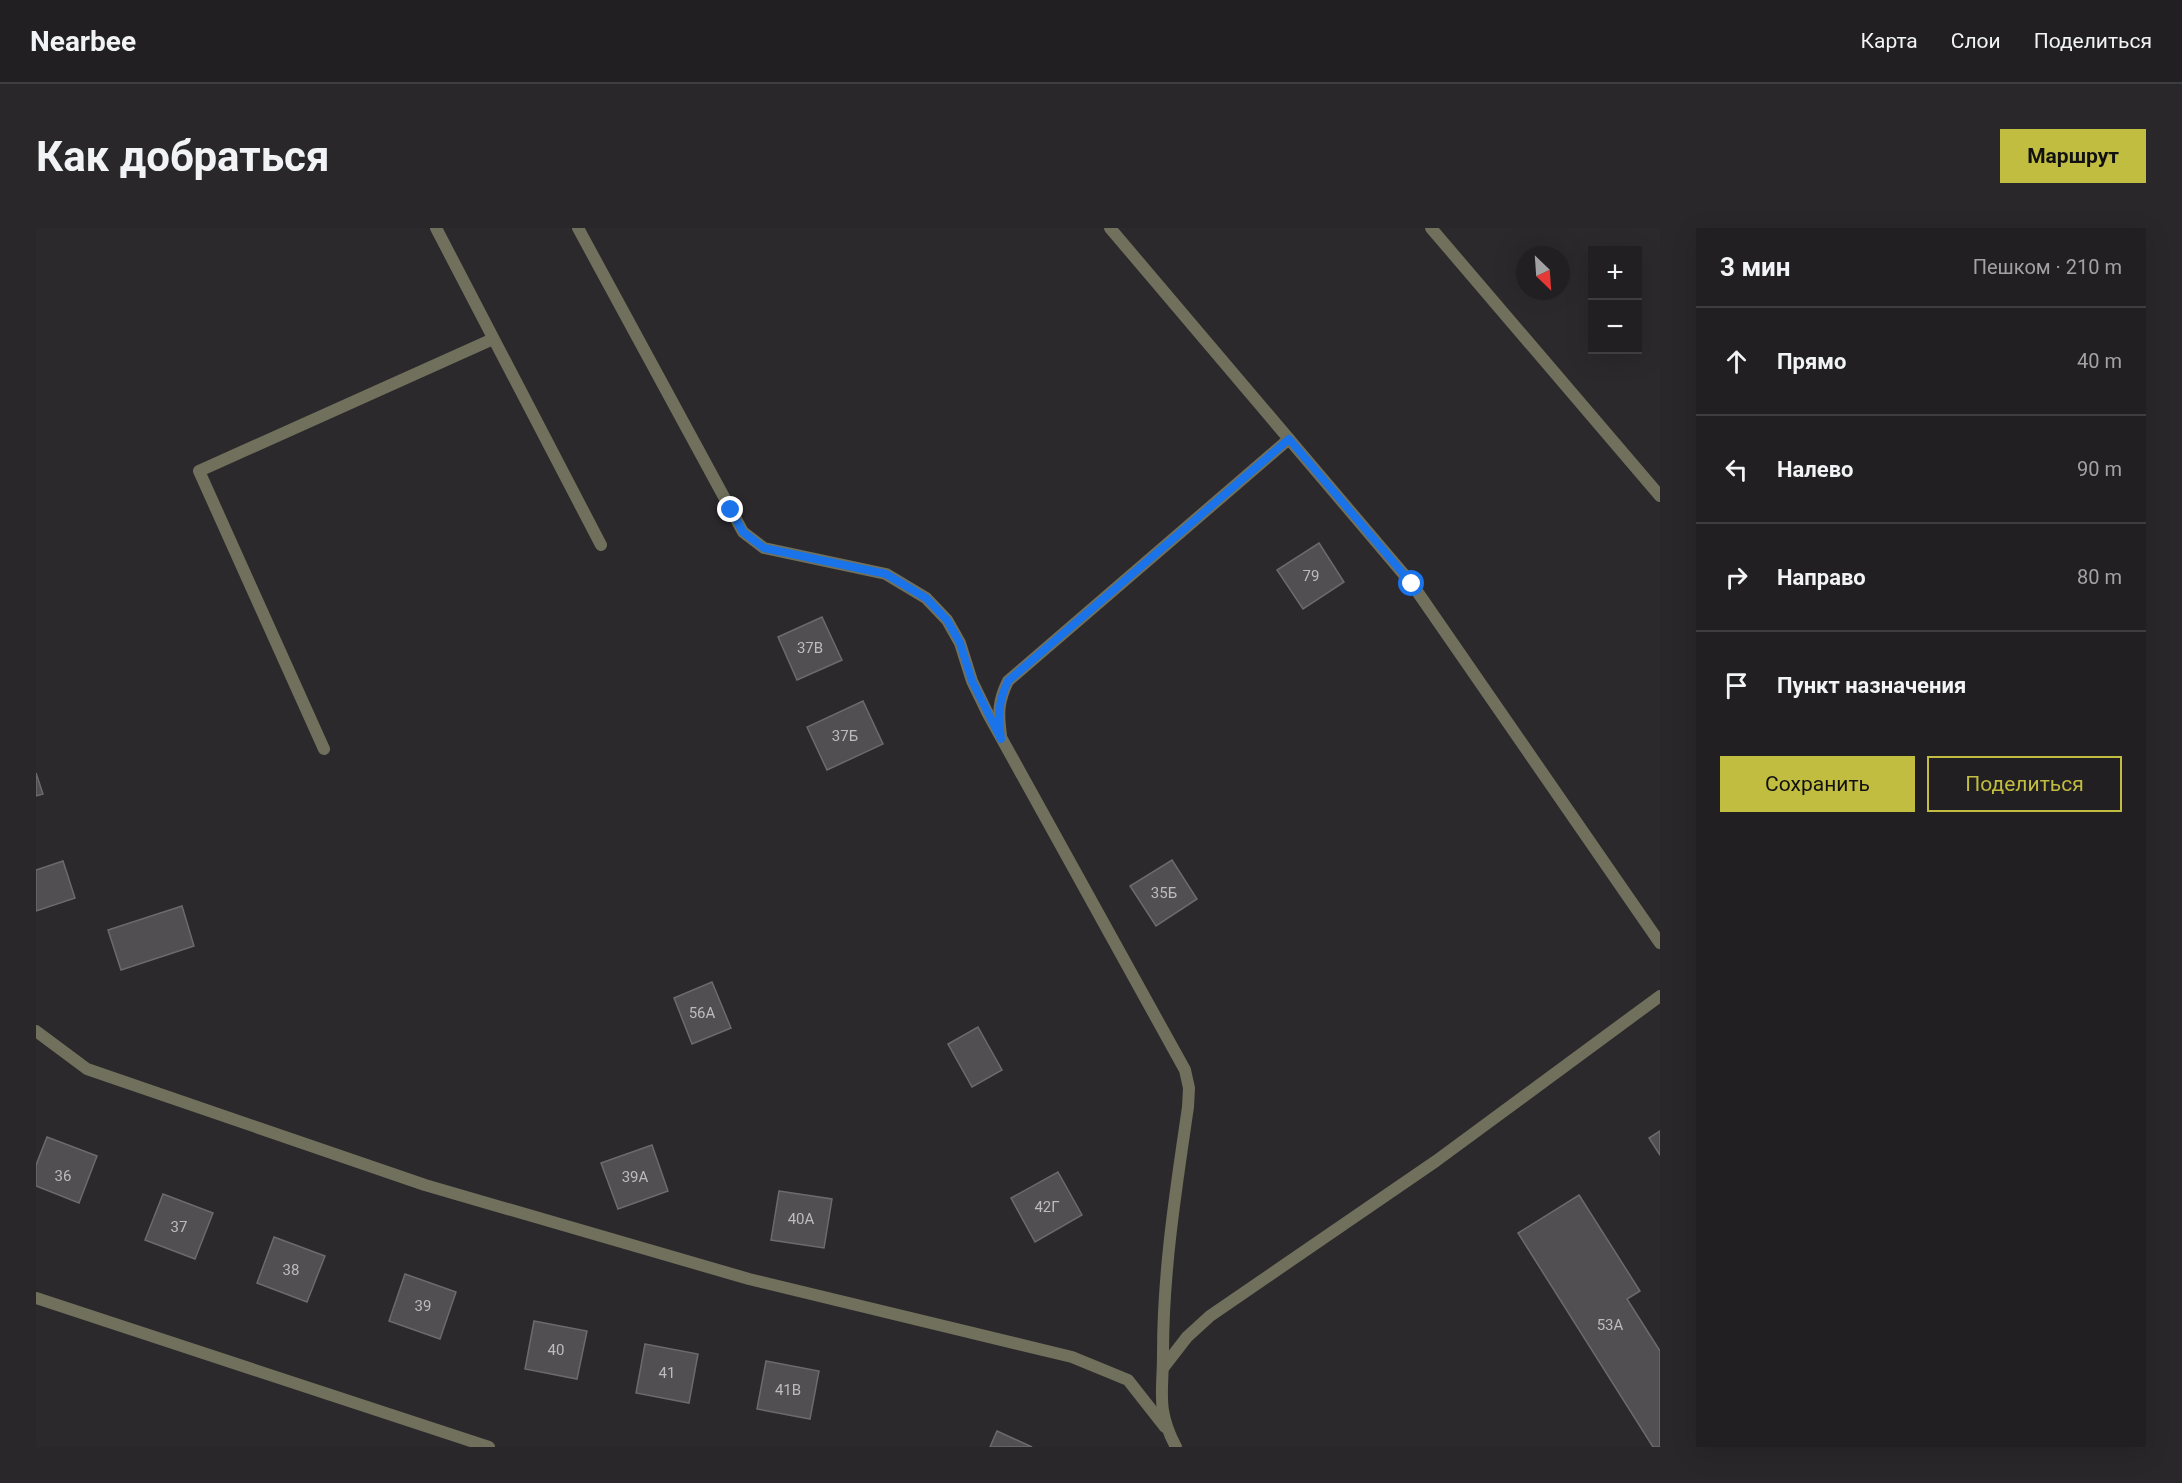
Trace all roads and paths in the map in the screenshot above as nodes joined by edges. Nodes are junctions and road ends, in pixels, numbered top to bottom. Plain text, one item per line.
1 (436, 228) edge
2 (578, 228) edge
3 (1110, 228) edge
4 (1431, 228) edge
5 (494, 339) junction
6 (1289, 439) junction
7 (1660, 496) edge
8 (601, 545) dead end
9 (1001, 739) junction
10 (324, 749) dead end
11 (1660, 943) edge
12 (1660, 996) edge
13 (36, 1031) edge
14 (36, 1298) edge
15 (1163, 1368) junction
16 (1167, 1430) junction
17 (489, 1447) edge
18 (1176, 1447) edge

1 - 5 street
2 - 9 street
3 - 6 street
4 - 7 street
5 - 8 street
5 - 10 street
6 - 9 street
6 - 11 street
9 - 15 street
12 - 15 street
13 - 16 street
14 - 17 street
15 - 16 street
16 - 18 street

